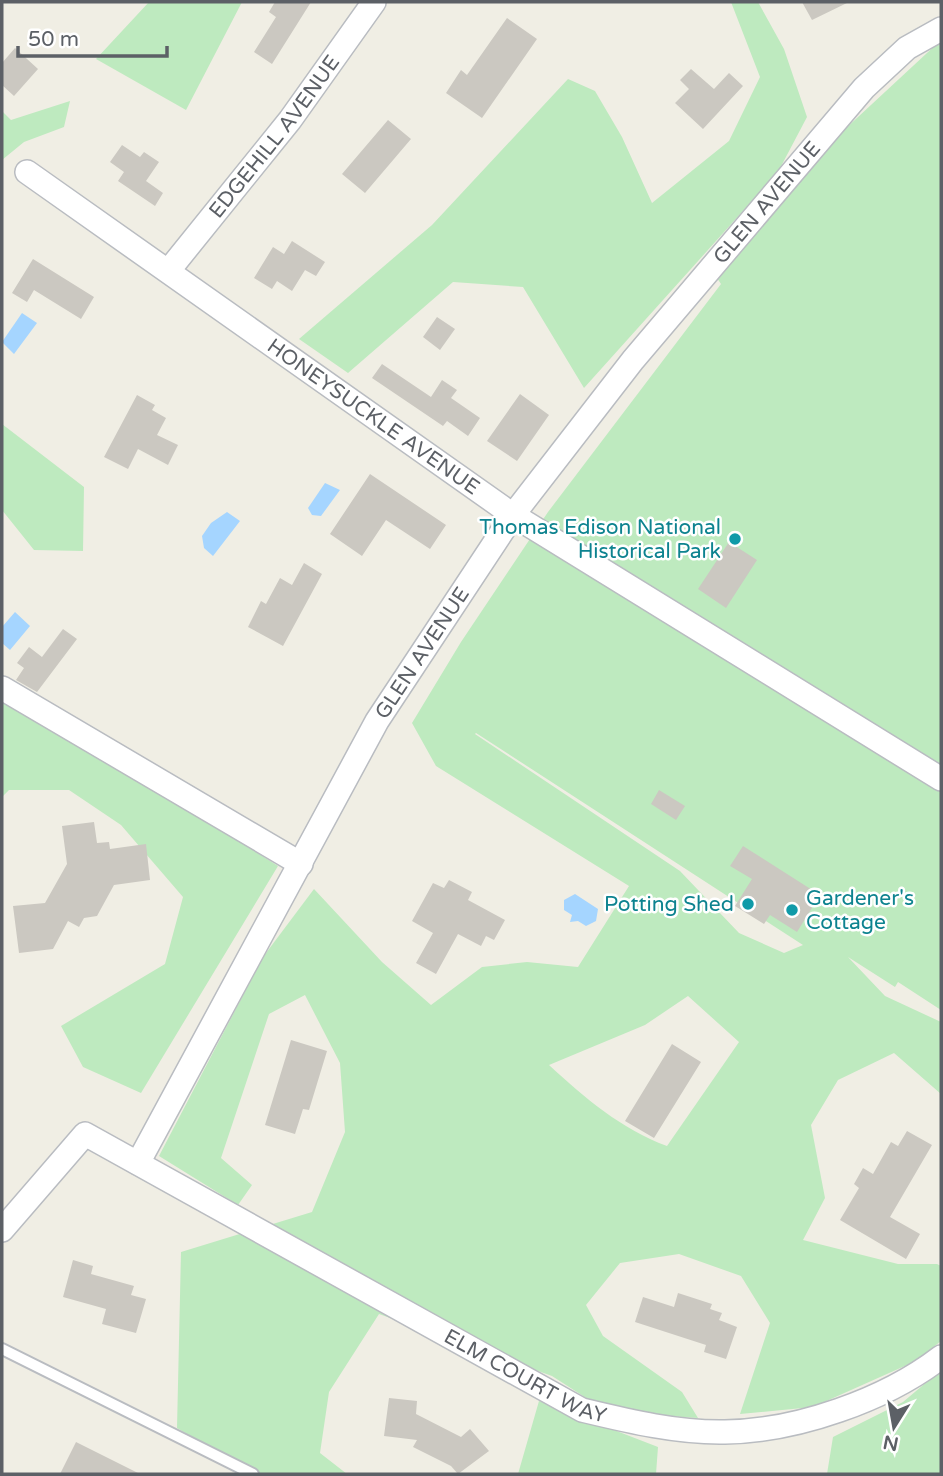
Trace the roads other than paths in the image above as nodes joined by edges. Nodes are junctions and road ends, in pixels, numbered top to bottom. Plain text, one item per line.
1 (374, 2) edge
2 (941, 29) edge
3 (27, 172) dead end
4 (169, 270) junction
5 (513, 515) junction
6 (2, 688) edge
7 (941, 779) edge
8 (301, 863) junction
9 (138, 1163) junction
10 (2, 1230) edge
11 (2, 1349) edge
12 (941, 1357) edge
13 (253, 1474) edge

1 - 4 street, EDGEHILL AVENUE
2 - 5 street, GLEN AVENUE
3 - 4 street, HONEYSUCKLE AVENUE
4 - 5 street, HONEYSUCKLE AVENUE
5 - 7 street, HONEYSUCKLE AVENUE
5 - 8 street, GLEN AVENUE
6 - 8 street
8 - 9 street, GLEN AVENUE
9 - 10 street
9 - 12 street, ELM COURT WAY
11 - 13 lane

